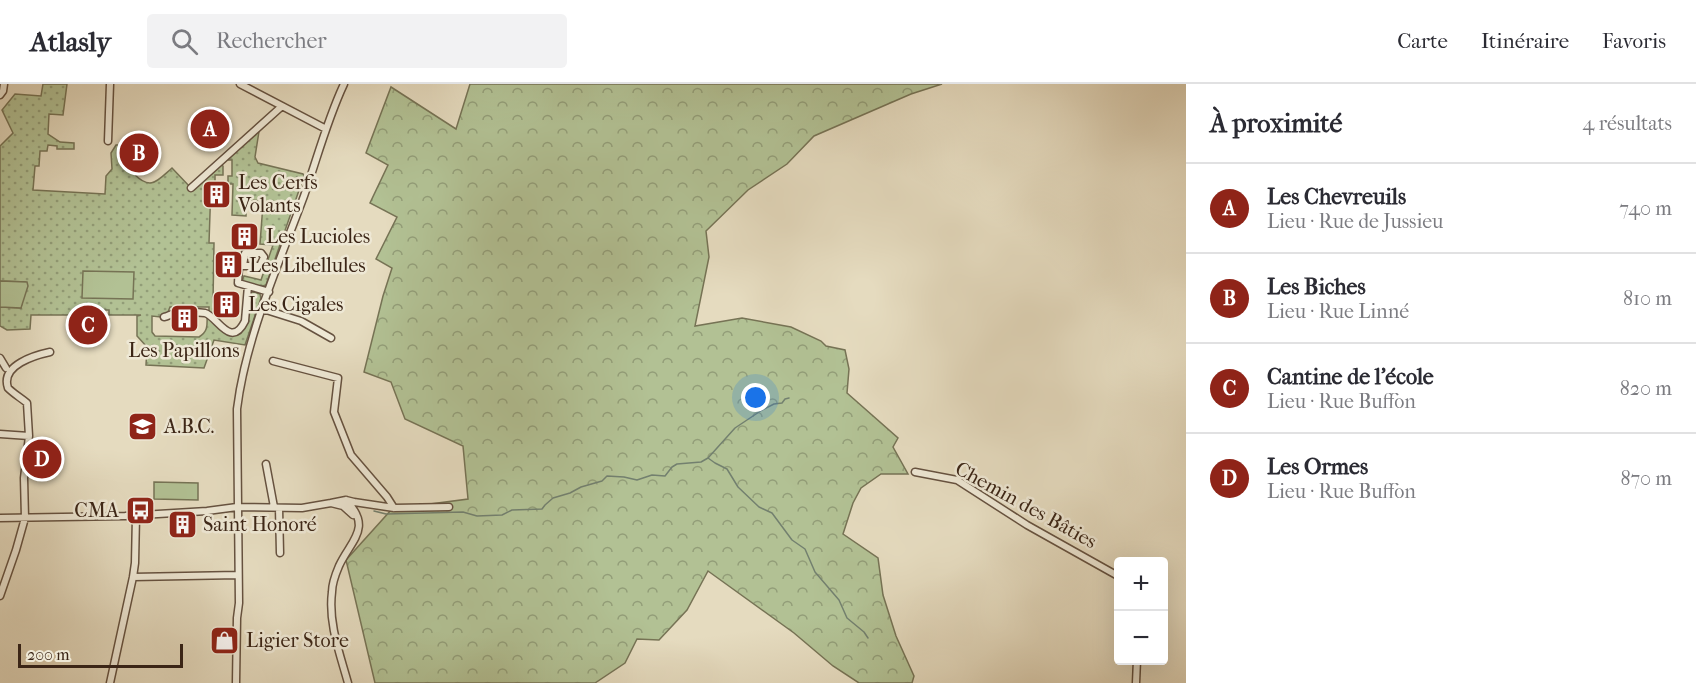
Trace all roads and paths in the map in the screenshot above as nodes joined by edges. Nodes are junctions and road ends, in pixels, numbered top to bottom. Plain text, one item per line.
1 (4, 84) edge
2 (110, 84) edge
3 (240, 84) edge
4 (339, 84) edge
5 (344, 84) edge
6 (0, 95) edge
7 (336, 101) junction
8 (281, 106) junction
9 (326, 129) junction
10 (108, 141) dead end
11 (191, 188) dead end
12 (243, 266) dead end
13 (248, 286) junction
14 (268, 292) junction
15 (263, 309) junction
16 (164, 316) dead end
17 (331, 338) dead end
18 (50, 351) dead end
19 (0, 358) edge
20 (273, 361) dead end
21 (6, 368) junction
22 (0, 434) edge
23 (28, 435) junction
24 (266, 464) dead end
25 (915, 472) dead end
26 (348, 503) junction
27 (237, 507) junction
28 (276, 507) junction
29 (449, 507) dead end
30 (394, 508) junction
31 (136, 516) junction
32 (0, 518) edge
33 (25, 518) junction
34 (279, 553) dead end
35 (1114, 573) edge
36 (238, 575) junction
37 (133, 577) junction
38 (0, 596) edge
39 (1137, 665) edge
40 (110, 683) edge
41 (237, 683) edge
42 (348, 683) edge
43 (1137, 683) edge

1 - 6 street
2 - 10 street
3 - 8 street
4 - 7 street
5 - 7 street
7 - 9 street
8 - 9 street
8 - 11 street
9 - 14 street
12 - 13 street
13 - 14 street
13 - 16 street
14 - 15 street
15 - 17 street
15 - 27 street
18 - 21 street
19 - 21 street
20 - 30 street
21 - 23 street
22 - 23 street
23 - 33 street
24 - 28 street
25 - 35 street, Chemin des Bâties
26 - 28 street
26 - 30 street
26 - 42 street
27 - 28 street
27 - 31 street
27 - 36 street
28 - 34 street
29 - 30 street
31 - 33 street
31 - 37 street
32 - 33 street
33 - 38 street
36 - 37 street
36 - 41 street
37 - 40 street
39 - 43 street

